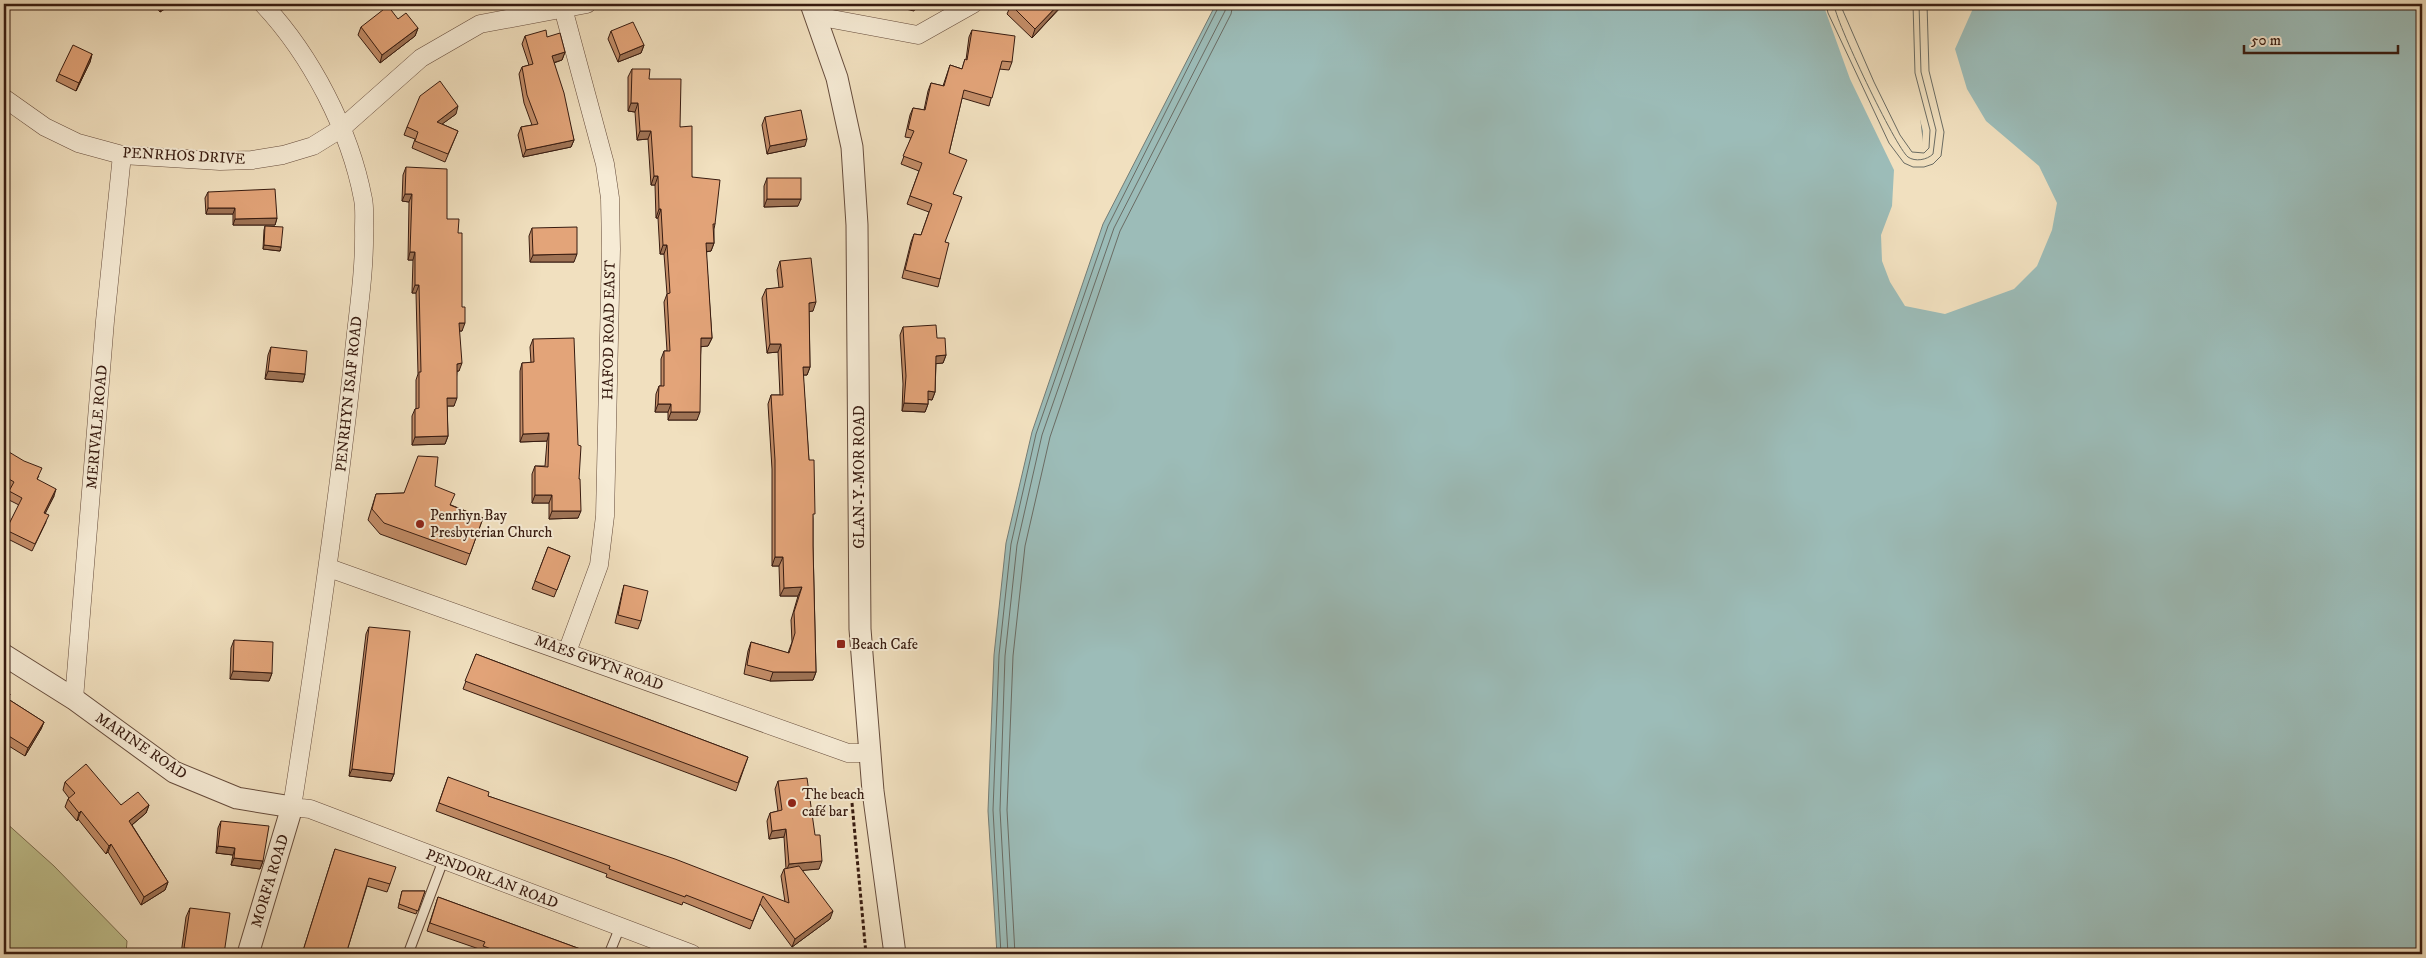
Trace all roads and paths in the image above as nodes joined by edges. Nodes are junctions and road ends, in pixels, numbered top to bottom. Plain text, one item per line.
1 (263, 4) edge
2 (587, 4) edge
3 (973, 4) edge
4 (560, 7) edge
5 (814, 10) edge
6 (4, 98) edge
7 (342, 128) junction
8 (122, 155) junction
9 (329, 568) junction
10 (567, 652) junction
11 (4, 654) edge
12 (74, 699) junction
13 (869, 753) junction
14 (851, 800) dead end
15 (292, 807) junction
16 (443, 861) junction
17 (620, 927) junction
18 (248, 954) edge
19 (408, 954) edge
20 (609, 954) edge
21 (692, 954) edge
22 (866, 954) edge
23 (895, 954) edge

1 - 7 street, PENRHYN ISAF ROAD
2 - 4 street, PENRHOS DRIVE
3 - 5 street
4 - 7 street, PENRHOS DRIVE
4 - 10 street, HAFOD ROAD EAST
5 - 13 street, GLAN-Y-MOR ROAD
6 - 8 street, PENRHOS DRIVE
7 - 8 street, PENRHOS DRIVE
7 - 9 street, PENRHYN ISAF ROAD
8 - 12 street, MERIVALE ROAD
9 - 10 street, MAES GWYN ROAD
9 - 15 street, PENRHYN ISAF ROAD
10 - 13 street, MAES GWYN ROAD
11 - 12 street, MARINE ROAD
12 - 15 street, MARINE ROAD
13 - 23 street, GLAN-Y-MOR ROAD
14 - 22 path
15 - 16 street, PENDORLAN ROAD
15 - 18 street, MORFA ROAD
16 - 17 street, PENDORLAN ROAD
16 - 19 lane
17 - 20 lane
17 - 21 street, PENDORLAN ROAD

